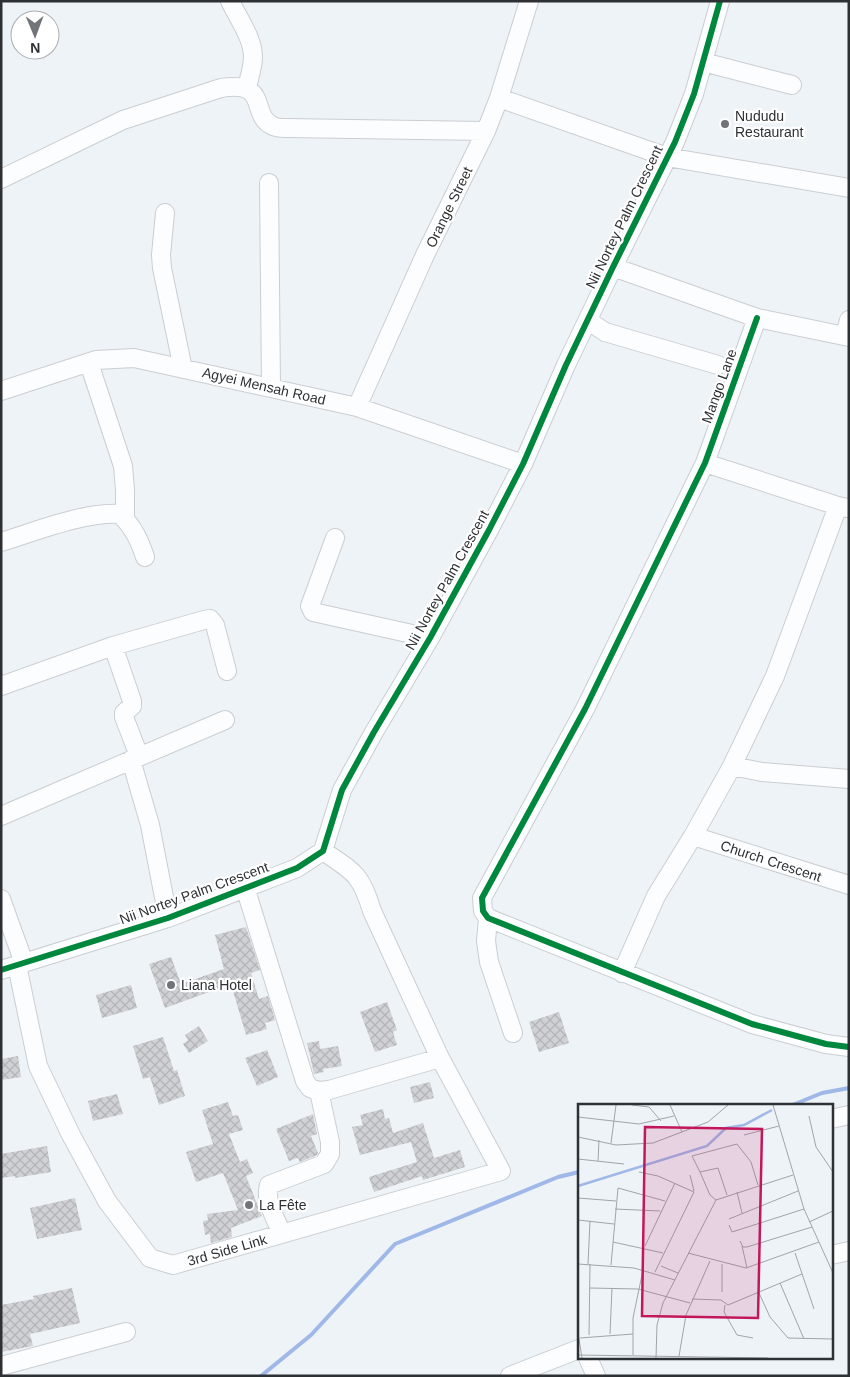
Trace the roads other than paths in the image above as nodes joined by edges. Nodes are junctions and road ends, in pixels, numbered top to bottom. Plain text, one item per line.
1 (230, 1) edge
2 (529, 1) edge
3 (720, 1) edge
4 (703, 62) junction
5 (792, 85) dead end
6 (247, 88) junction
7 (499, 98) junction
8 (486, 131) junction
9 (667, 157) junction
10 (1, 179) edge
11 (270, 183) dead end
12 (849, 188) edge
13 (165, 213) dead end
14 (613, 268) junction
15 (589, 317) junction
16 (757, 318) junction
17 (848, 331) edge
18 (89, 363) junction
19 (718, 365) dead end
20 (184, 368) junction
21 (270, 387) junction
22 (1, 391) edge
23 (357, 407) junction
24 (705, 463) junction
25 (523, 464) junction
26 (843, 507) edge
27 (125, 519) junction
28 (335, 538) dead end
29 (1, 542) edge
30 (145, 557) dead end
31 (430, 638) junction
32 (113, 646) junction
33 (227, 671) dead end
34 (1, 686) edge
35 (225, 720) dead end
36 (135, 758) junction
37 (732, 766) junction
38 (849, 779) edge
39 (1, 816) edge
40 (694, 836) junction
41 (323, 852) junction
42 (849, 885) edge
43 (245, 887) junction
44 (1, 899) edge
45 (168, 918) junction
46 (488, 918) junction
47 (14, 966) edge
48 (622, 973) junction
49 (513, 1033) dead end
50 (849, 1047) edge
51 (440, 1058) junction
52 (319, 1091) junction
53 (849, 1115) edge
54 (832, 1118) edge
55 (282, 1234) junction
56 (849, 1251) edge
57 (832, 1255) edge
58 (126, 1332) dead end
59 (578, 1349) edge
60 (589, 1360) edge
61 (1, 1366) edge
62 (510, 1376) edge
63 (596, 1376) edge

1 - 6 street
2 - 7 street, Orange Street
3 - 4 street, Nii Nortey Palm Crescent
4 - 5 street
4 - 9 street, Nii Nortey Palm Crescent
6 - 8 street
6 - 10 street
7 - 8 street, Orange Street
7 - 9 street
8 - 23 street, Orange Street
9 - 12 street
9 - 14 street, Nii Nortey Palm Crescent
11 - 21 street
13 - 20 street
14 - 15 street, Nii Nortey Palm Crescent
14 - 16 street
15 - 19 street
15 - 25 street, Nii Nortey Palm Crescent
16 - 17 street
16 - 24 street, Mango Lane
18 - 20 street, Agyei Mensah Road
18 - 22 street, Agyei Mensah Road
18 - 27 street
20 - 21 street, Agyei Mensah Road
21 - 23 street, Agyei Mensah Road
23 - 25 street, Agyei Mensah Road
24 - 26 street
24 - 46 street, Mango Lane
25 - 31 street, Nii Nortey Palm Crescent
26 - 37 street
27 - 29 street
27 - 30 street
28 - 31 street
31 - 41 street, Nii Nortey Palm Crescent
32 - 33 street
32 - 34 street
32 - 36 street
35 - 36 street
36 - 39 street
36 - 45 street
37 - 38 street
37 - 40 street
40 - 42 street, Church Crescent
40 - 48 street
41 - 43 street, Nii Nortey Palm Crescent
41 - 51 street
43 - 45 street, Nii Nortey Palm Crescent
43 - 52 street
44 - 47 street, 3rd Side Link
45 - 47 street, Nii Nortey Palm Crescent
46 - 48 street
46 - 49 street, Mango Lane
47 - 55 street, 3rd Side Link
48 - 50 street
51 - 52 street
51 - 55 street, 3rd Side Link
52 - 55 street
53 - 54 street
56 - 57 street
58 - 61 street
59 - 62 street
60 - 63 street

